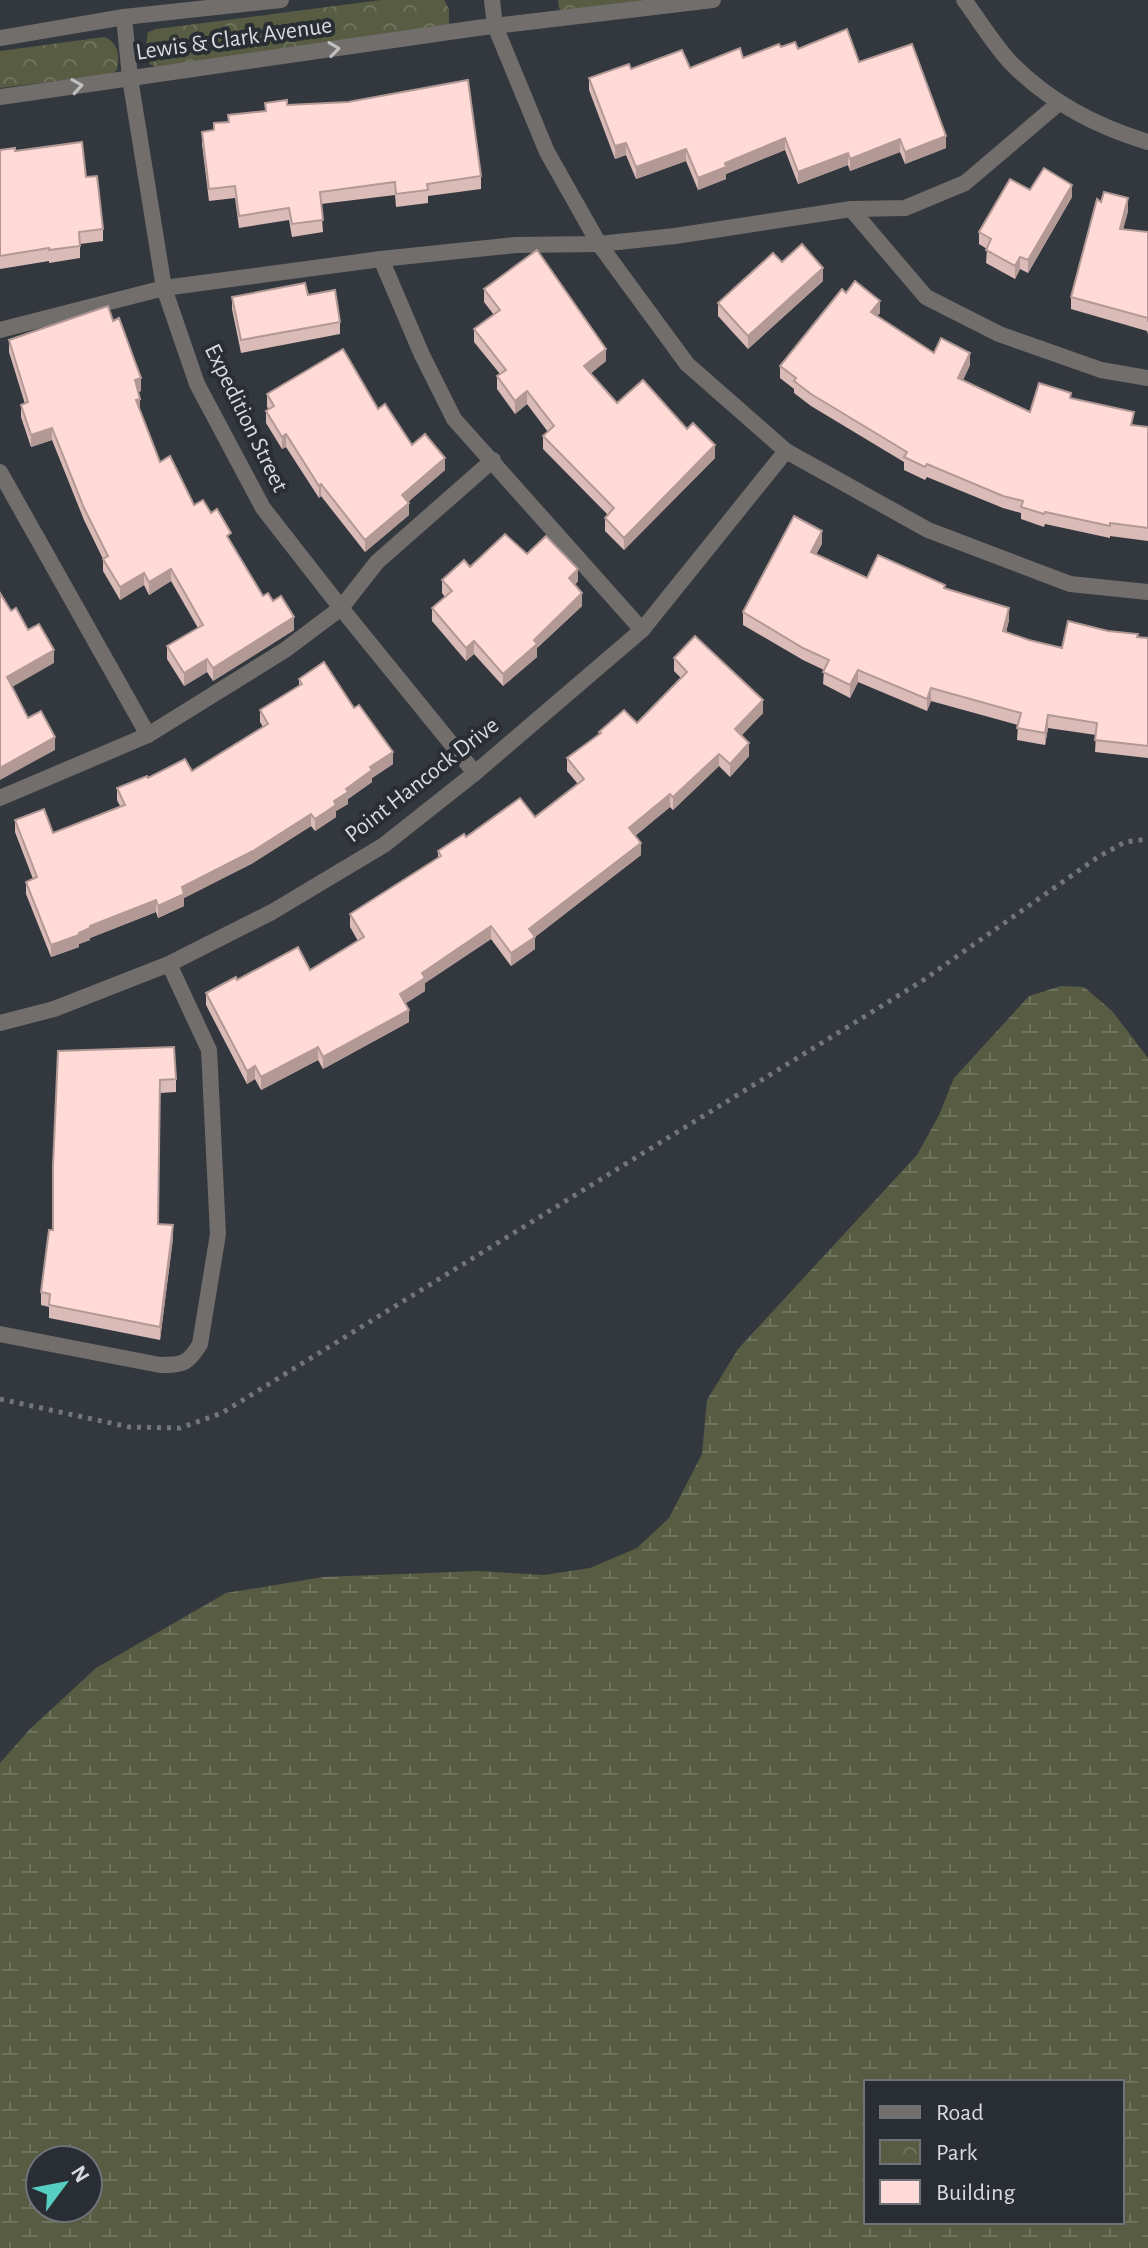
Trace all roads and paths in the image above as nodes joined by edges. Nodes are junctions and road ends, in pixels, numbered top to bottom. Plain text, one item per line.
1 (281, 0) edge
2 (492, 0) edge
3 (713, 0) edge
4 (964, 0) edge
5 (124, 17) junction
6 (495, 26) junction
7 (0, 38) edge
8 (130, 78) junction
9 (0, 97) edge
10 (1059, 103) junction
11 (1148, 142) edge
12 (851, 209) junction
13 (599, 244) junction
14 (381, 259) junction
15 (164, 288) junction
16 (0, 330) edge
17 (1148, 378) edge
18 (786, 451) junction
19 (493, 460) junction
20 (0, 472) edge
21 (1148, 592) edge
22 (341, 608) junction
23 (642, 630) junction
24 (148, 735) junction
25 (475, 773) junction
26 (0, 798) edge
27 (1148, 839) edge
28 (169, 964) junction
29 (0, 1023) edge
30 (0, 1334) edge
31 (0, 1399) edge

1 - 5 street, Lewis & Clark Avenue
2 - 6 street
3 - 6 street, Lewis & Clark Avenue
4 - 10 street
5 - 7 street, Lewis & Clark Avenue
5 - 8 street, Expedition Street
8 -> 6 street, Lewis & Clark Avenue
6 - 13 street
9 -> 8 street, Lewis & Clark Avenue
8 - 15 street, Expedition Street
10 - 11 street
10 - 12 street
12 - 13 street
12 - 17 street
13 - 14 street
13 - 18 street
14 - 15 street
14 - 19 street
15 - 16 street
15 - 22 street, Expedition Street
18 - 21 street
18 - 23 street, Point Hancock Drive
19 - 22 street
19 - 23 street
20 - 24 street
22 - 24 street
22 - 25 street, Expedition Street
23 - 25 street, Point Hancock Drive
24 - 26 street
25 - 28 street, Point Hancock Drive
27 - 31 path
28 - 29 street, Point Hancock Drive
28 - 30 street

